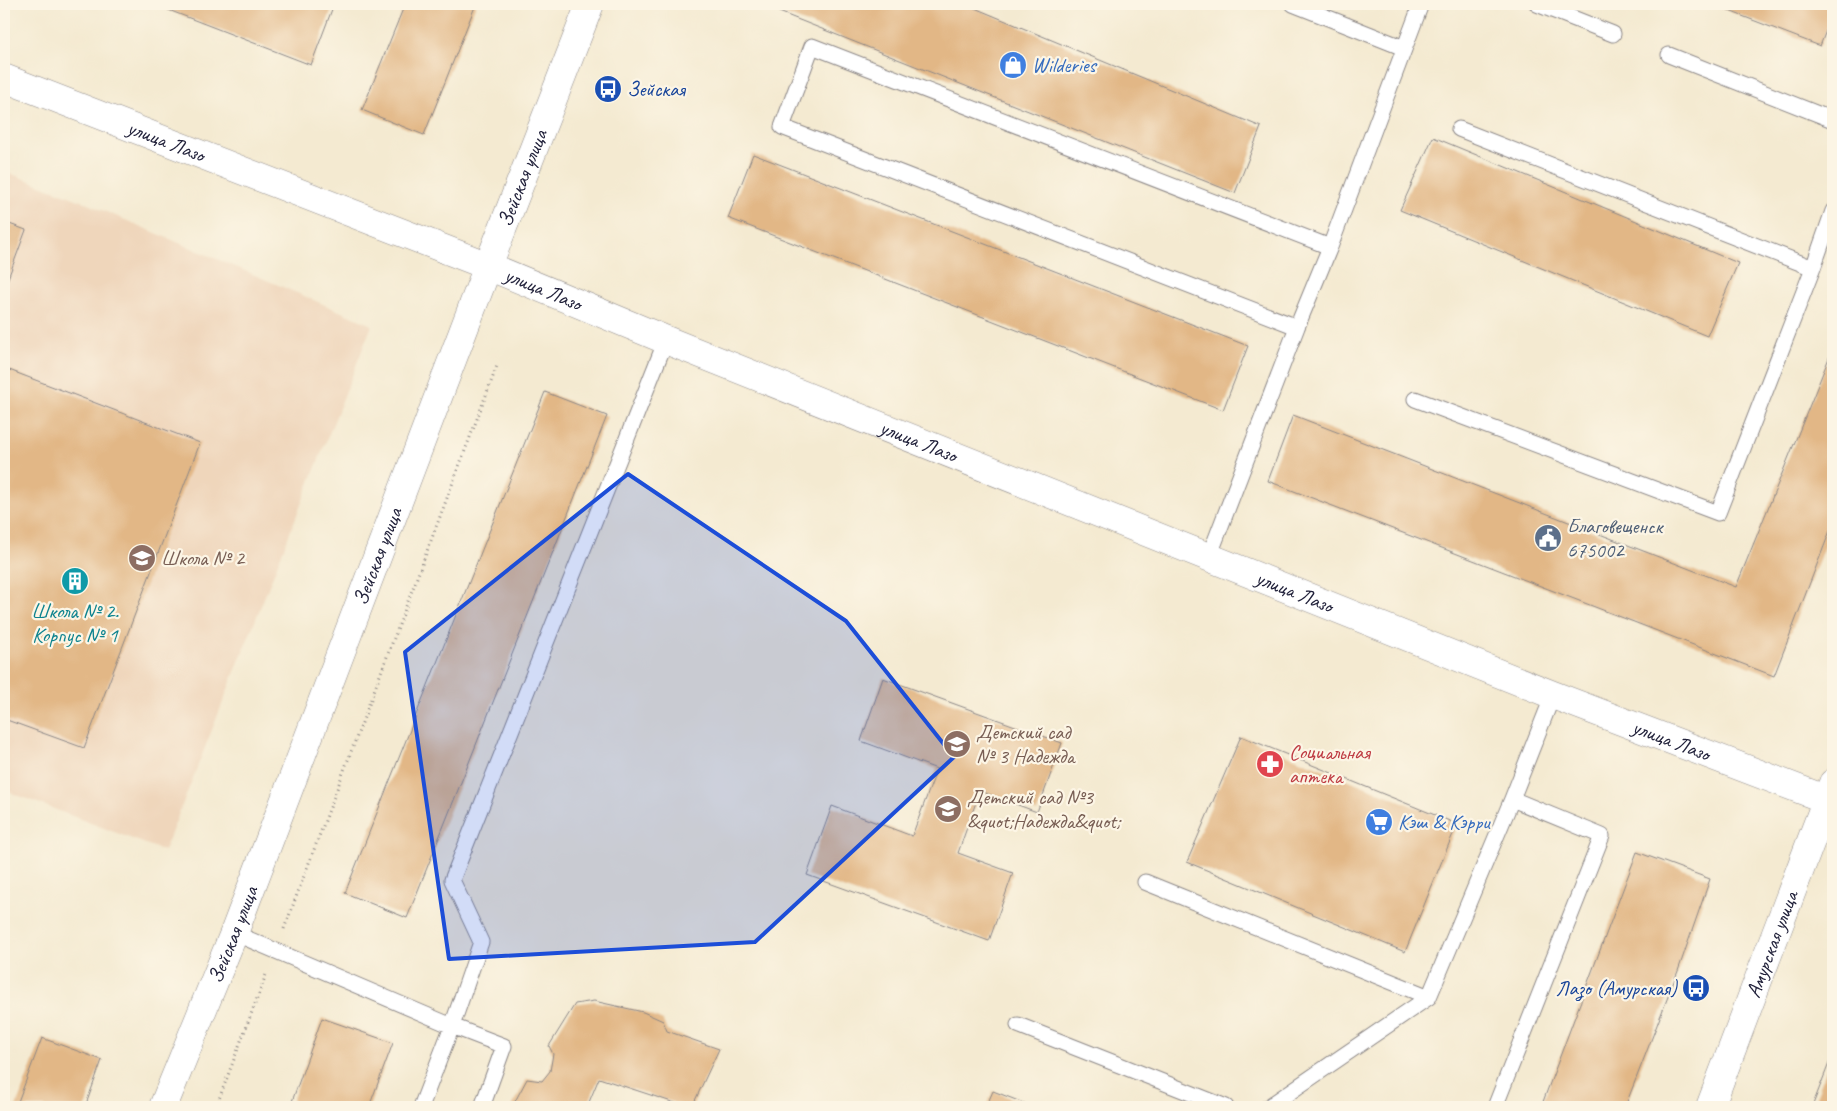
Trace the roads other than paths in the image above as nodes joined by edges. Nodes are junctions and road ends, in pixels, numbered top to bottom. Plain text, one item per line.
1 (590, 4) edge
2 (1293, 4) edge
3 (1421, 4) edge
4 (1537, 4) edge
5 (1613, 34) dead end
6 (1404, 48) junction
7 (1669, 55) dead end
8 (4, 78) edge
9 (1833, 120) edge
10 (1459, 129) dead end
11 (1833, 212) edge
12 (1330, 247) junction
13 (488, 266) junction
14 (1813, 268) junction
15 (1297, 327) junction
16 (666, 340) junction
17 (1415, 399) dead end
18 (1209, 557) junction
19 (1553, 696) junction
20 (1831, 795) edge
21 (1512, 800) junction
22 (1145, 882) dead end
23 (234, 933) junction
24 (1429, 997) junction
25 (452, 1026) junction
26 (1018, 1026) dead end
27 (163, 1107) edge
28 (421, 1107) edge
29 (482, 1107) edge
30 (1226, 1107) edge
31 (1268, 1107) edge
32 (1495, 1107) edge
33 (1710, 1107) edge

1 - 13 main road, Зейская улица
2 - 6 lane
3 - 6 lane
4 - 5 lane
6 - 12 lane
7 - 9 lane
8 - 13 main road, улица Лазо
10 - 14 lane
11 - 14 lane
12 - 15 lane
12 - 15 lane
13 - 16 main road, улица Лазо
13 - 23 main road, Зейская улица
14 - 17 lane
15 - 18 lane
16 - 18 main road, улица Лазо
16 - 25 lane
18 - 19 main road, улица Лазо
19 - 20 main road, улица Лазо
19 - 21 lane
20 - 33 main road, Амурская улица
21 - 24 lane
21 - 32 lane
22 - 24 lane
23 - 25 lane
23 - 27 main road, Зейская улица
24 - 31 lane
25 - 28 lane
25 - 29 lane
26 - 30 lane

